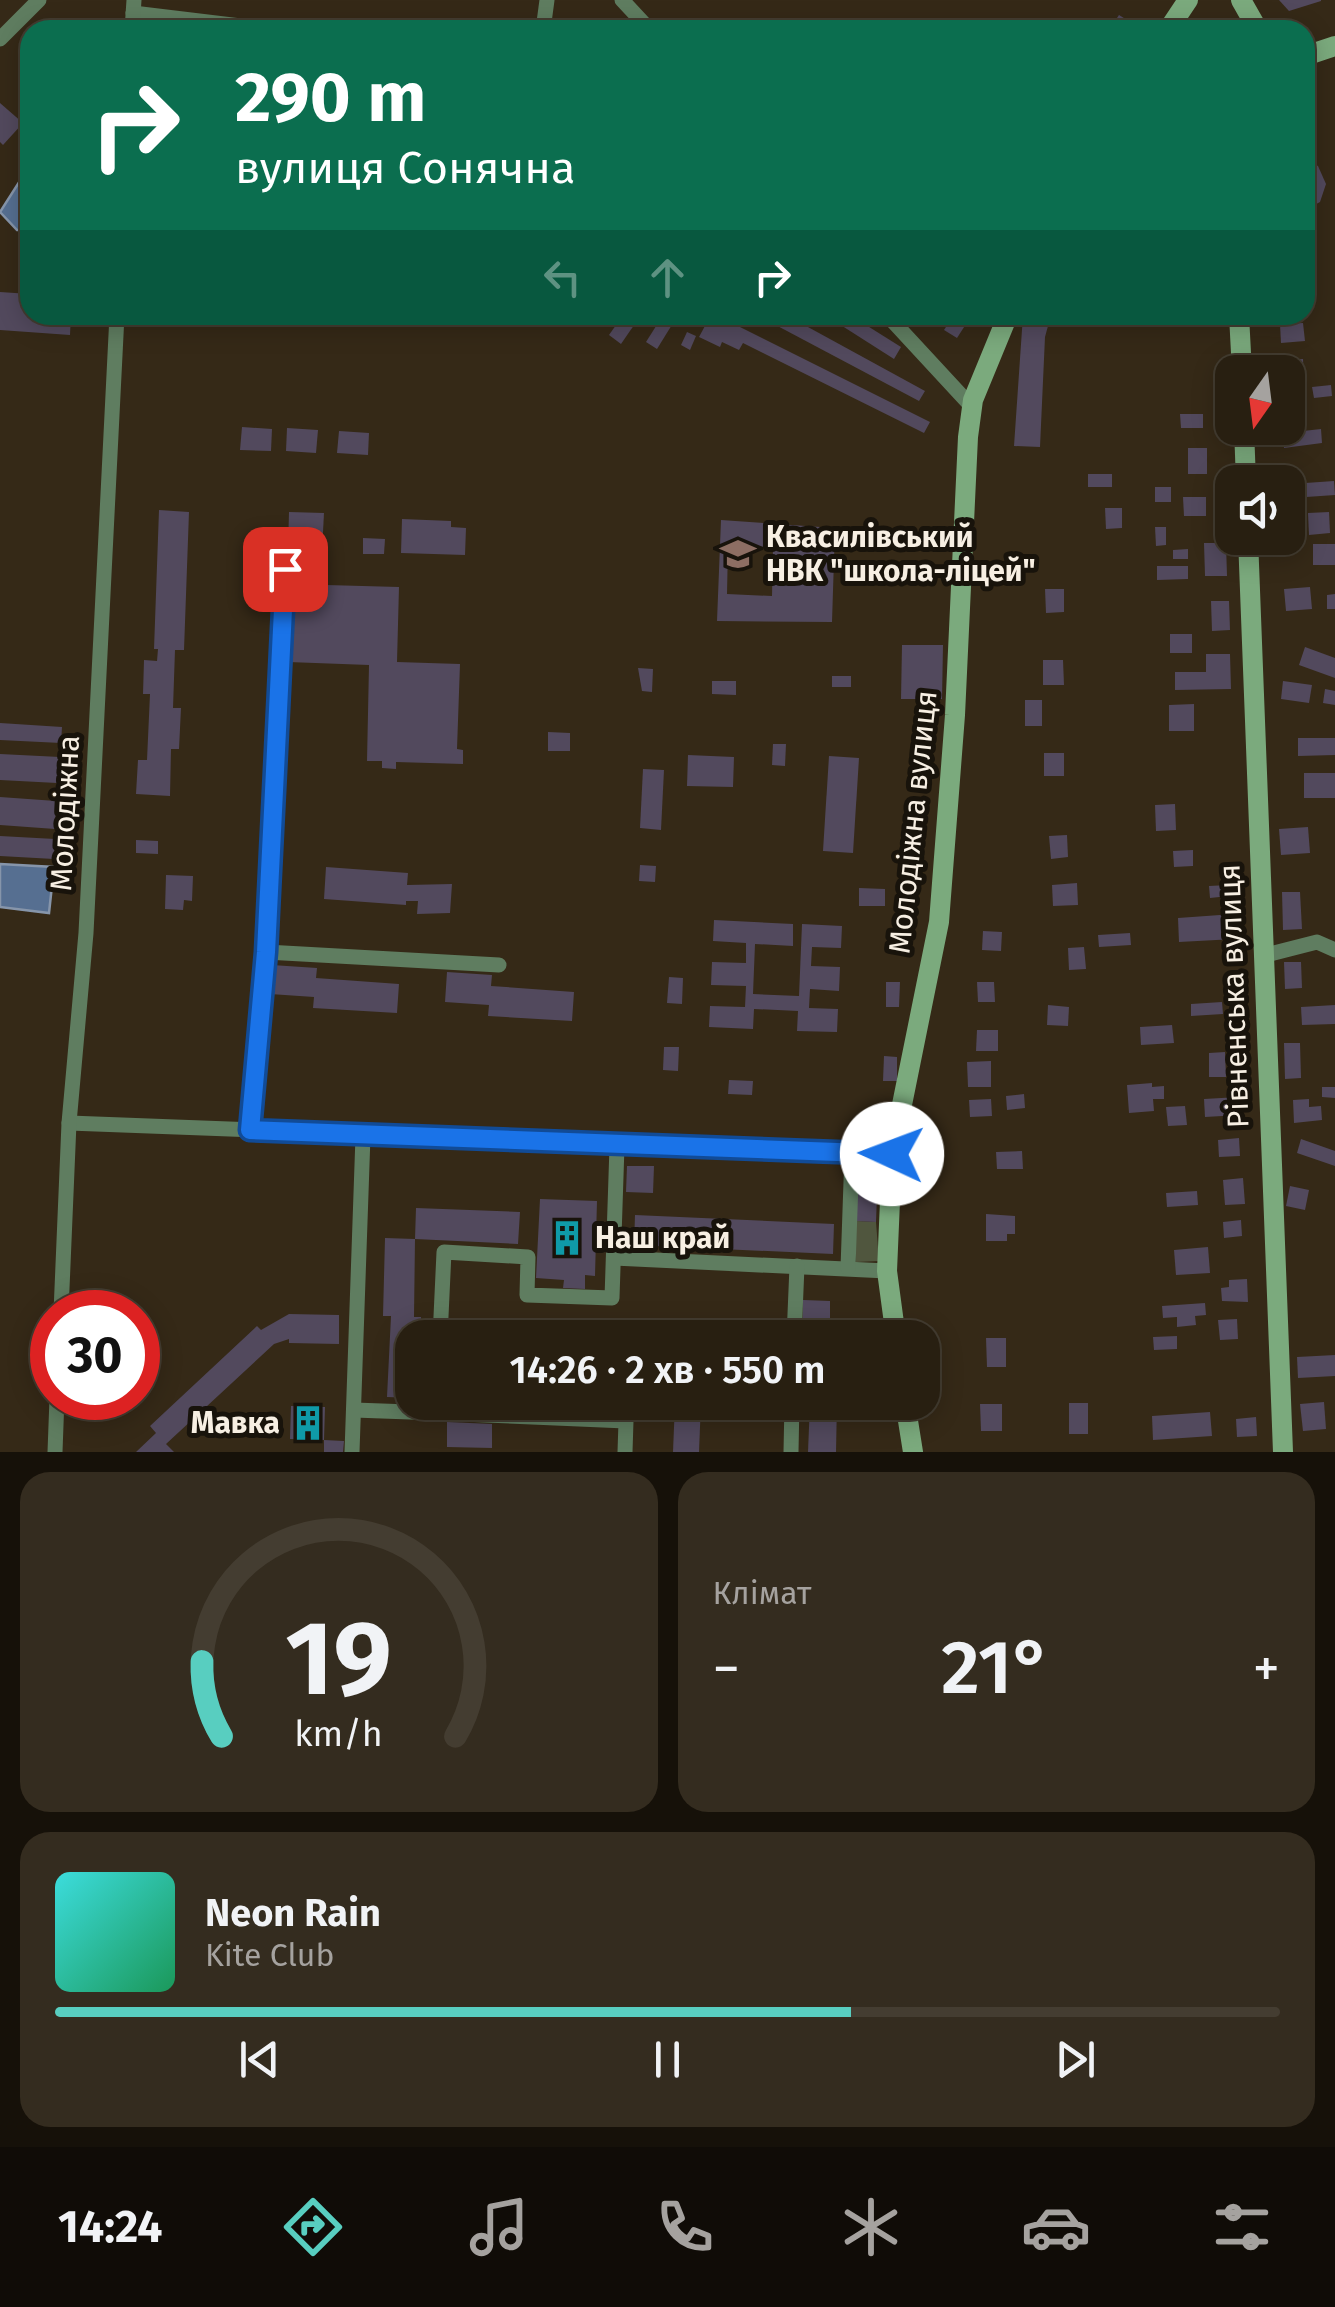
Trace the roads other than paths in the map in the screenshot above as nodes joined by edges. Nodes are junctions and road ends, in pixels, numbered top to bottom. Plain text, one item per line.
1 (39, 0) edge
2 (622, 0) edge
3 (133, 14) edge
4 (186, 20) edge
5 (641, 20) edge
6 (0, 39) edge
7 (116, 325) edge
8 (896, 325) edge
9 (1004, 325) edge
10 (1240, 325) edge
11 (1241, 355) edge
12 (973, 408) junction
13 (1249, 555) edge
14 (285, 569) dead end
15 (1335, 950) edge
16 (266, 952) junction
17 (1262, 956) junction
18 (499, 965) dead end
19 (69, 1122) junction
20 (250, 1130) junction
21 (363, 1136) junction
22 (617, 1146) junction
23 (852, 1153) junction
24 (892, 1154) junction
25 (614, 1258) junction
26 (796, 1266) junction
27 (848, 1268) junction
28 (886, 1270) junction
29 (62, 1290) edge
30 (441, 1320) edge
31 (794, 1320) edge
32 (893, 1320) edge
33 (395, 1409) edge
34 (354, 1410) junction
35 (56, 1420) edge
36 (612, 1420) edge
37 (792, 1420) edge
38 (908, 1420) edge
39 (54, 1452) edge
40 (352, 1452) edge
41 (625, 1452) edge
42 (791, 1452) edge
43 (912, 1452) edge
44 (1283, 1452) edge

1 - 6 street
2 - 5 street
3 - 4 street
7 - 19 street, Молодіжна
8 - 12 street
9 - 12 street, Молодіжна вулиця
10 - 11 street
12 - 24 street, Молодіжна вулиця
13 - 17 street, Рівненська вулиця
14 - 16 street
15 - 17 street
16 - 18 street
16 - 20 street
17 - 44 street, Рівненська вулиця
19 - 20 street
19 - 29 street, Молодіжна
20 - 21 street
21 - 22 street
21 - 34 street
22 - 23 street
22 - 25 street
23 - 24 street
23 - 27 street
24 - 28 street, Молодіжна вулиця
25 - 26 street
25 - 30 street
26 - 27 street
26 - 31 street
27 - 28 street
28 - 32 street, Молодіжна вулиця
33 - 34 street
34 - 40 street
35 - 39 street
36 - 41 street
37 - 42 street
38 - 43 street

